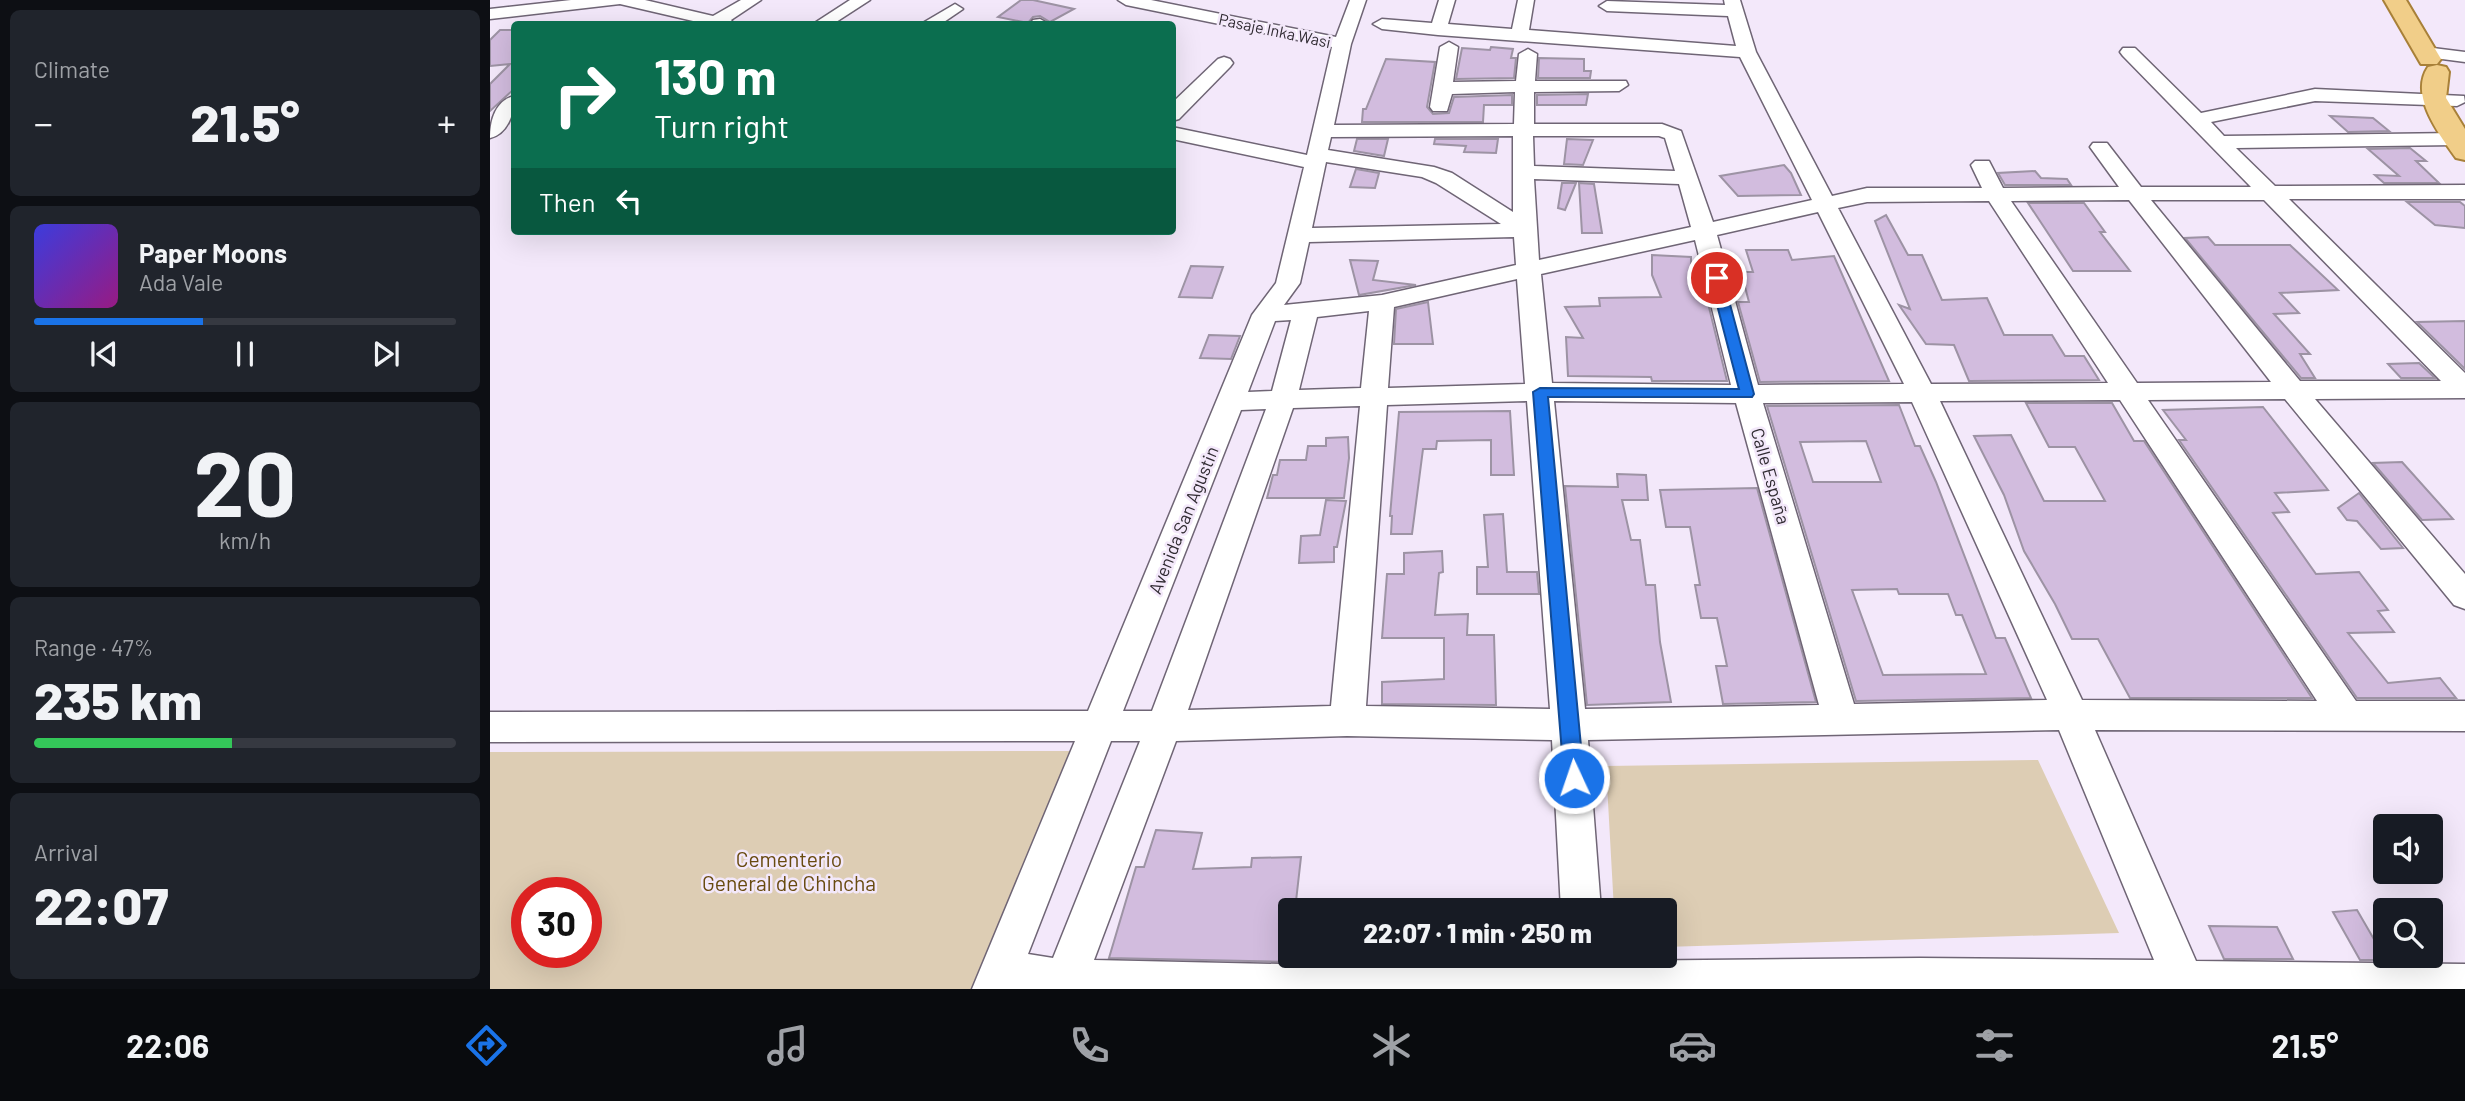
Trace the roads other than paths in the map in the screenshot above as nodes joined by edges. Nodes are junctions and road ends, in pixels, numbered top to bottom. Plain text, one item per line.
1 (617, 0) edge
2 (753, 0) edge
3 (862, 0) edge
4 (1126, 0) edge
5 (1358, 0) edge
6 (1447, 0) edge
7 (1526, 0) edge
8 (2395, 0) edge
9 (637, 2) edge
10 (1607, 3) edge
11 (595, 4) junction
12 (1734, 6) edge
13 (955, 9) dead end
14 (490, 14) edge
15 (581, 21) edge
16 (712, 21) edge
17 (723, 21) edge
18 (827, 21) edge
19 (935, 21) edge
20 (1382, 24) dead end
21 (1438, 30) junction
22 (1606, 42) junction
23 (1342, 44) junction
24 (1524, 45) junction
25 (1449, 47) dead end
26 (1748, 52) junction
27 (2129, 52) dead end
28 (2465, 57) edge
29 (2430, 61) junction
30 (1224, 63) dead end
31 (1619, 85) dead end
32 (1524, 87) junction
33 (1443, 88) junction
34 (2452, 104) edge
35 (511, 106) edge
36 (1176, 111) edge
37 (2198, 119) junction
38 (511, 127) edge
39 (491, 130) edge
40 (1322, 131) junction
41 (1436, 132) junction
42 (1522, 132) junction
43 (1176, 134) edge
44 (2220, 142) junction
45 (2461, 145) edge
46 (2100, 147) dead end
47 (1316, 158) junction
48 (1982, 165) dead end
49 (1524, 172) junction
50 (1687, 178) junction
51 (2465, 192) edge
52 (1995, 193) junction
53 (2135, 194) junction
54 (2269, 194) junction
55 (1827, 203) junction
56 (1526, 230) junction
57 (1704, 231) junction
58 (1299, 235) junction
59 (1528, 269) junction
60 (1288, 283) junction
61 (1382, 302) junction
62 (1306, 313) junction
63 (1265, 315) junction
64 (2465, 389) edge
65 (2294, 390) junction
66 (2129, 391) junction
67 (1540, 392) junction
68 (1922, 393) junction
69 (1747, 394) junction
70 (1376, 396) junction
71 (1283, 399) junction
72 (1231, 401) junction
73 (2465, 596) edge
74 (2071, 715) junction
75 (2465, 716) edge
76 (2347, 717) junction
77 (1347, 721) junction
78 (1841, 721) junction
79 (1571, 725) junction
80 (1101, 726) junction
81 (1164, 726) junction
82 (490, 727) edge
83 (1580, 898) edge
84 (1585, 976) edge
85 (997, 980) edge
86 (1921, 984) edge
87 (1064, 985) edge
88 (2465, 985) edge
89 (2186, 986) edge
90 (1323, 987) edge

1 - 11 street
2 - 17 street
3 - 18 street
4 - 23 street, Pasaje Inka Wasi
5 - 23 street, Avenida San Agustin
6 - 21 street
7 - 24 street
8 - 29 main road
9 - 16 street
10 - 12 street
10 - 22 street
11 - 14 street
11 - 15 street
12 - 26 street
13 - 19 street
20 - 21 street
21 - 24 street
22 - 24 street
22 - 26 street
23 - 40 street, Avenida San Agustin
24 - 32 street
25 - 33 street
26 - 55 street
27 - 37 street
28 - 29 street
29 - 34 main road
30 - 36 street
31 - 32 street
32 - 33 street
32 - 42 street
33 - 41 street
34 - 37 street
34 - 45 main road
35 - 39 street
37 - 44 street
38 - 39 street
40 - 41 street
40 - 47 street, Avenida San Agustin
41 - 42 street
42 - 49 street
42 - 50 street, Calle España
43 - 47 street
44 - 45 street
44 - 54 street
46 - 53 street
47 - 56 street
47 - 58 street, Avenida San Agustin
48 - 52 street
49 - 50 street
49 - 56 street
50 - 57 street, Calle España
51 - 54 street
52 - 53 street
52 - 55 street
52 - 66 street
53 - 54 street
53 - 65 street
54 - 64 street
55 - 57 street
55 - 68 street
56 - 58 street
56 - 59 street
57 - 59 street
57 - 69 street, Calle España
58 - 60 street, Avenida San Agustin
59 - 61 street
59 - 67 street
60 - 62 street
60 - 63 street, Avenida San Agustin
61 - 62 street
61 - 70 street
62 - 63 street
62 - 71 street
63 - 72 street, Avenida San Agustin
64 - 65 street
65 - 66 street
65 - 73 street
66 - 68 street
66 - 76 street
67 - 69 street
67 - 70 street
67 - 79 street
68 - 69 street
68 - 74 street
69 - 78 street, Calle España
70 - 71 street
70 - 77 street
71 - 72 street
71 - 81 street
72 - 80 street, Avenida San Agustin
74 - 76 street
74 - 78 street
74 - 89 street
75 - 76 street
77 - 79 street
77 - 81 street
78 - 79 street
79 - 83 street
80 - 81 street
80 - 82 street
80 - 85 street, Avenida San Agustin
81 - 87 street
84 - 86 street
84 - 90 street
85 - 87 street
86 - 89 street
87 - 90 street
88 - 89 street

